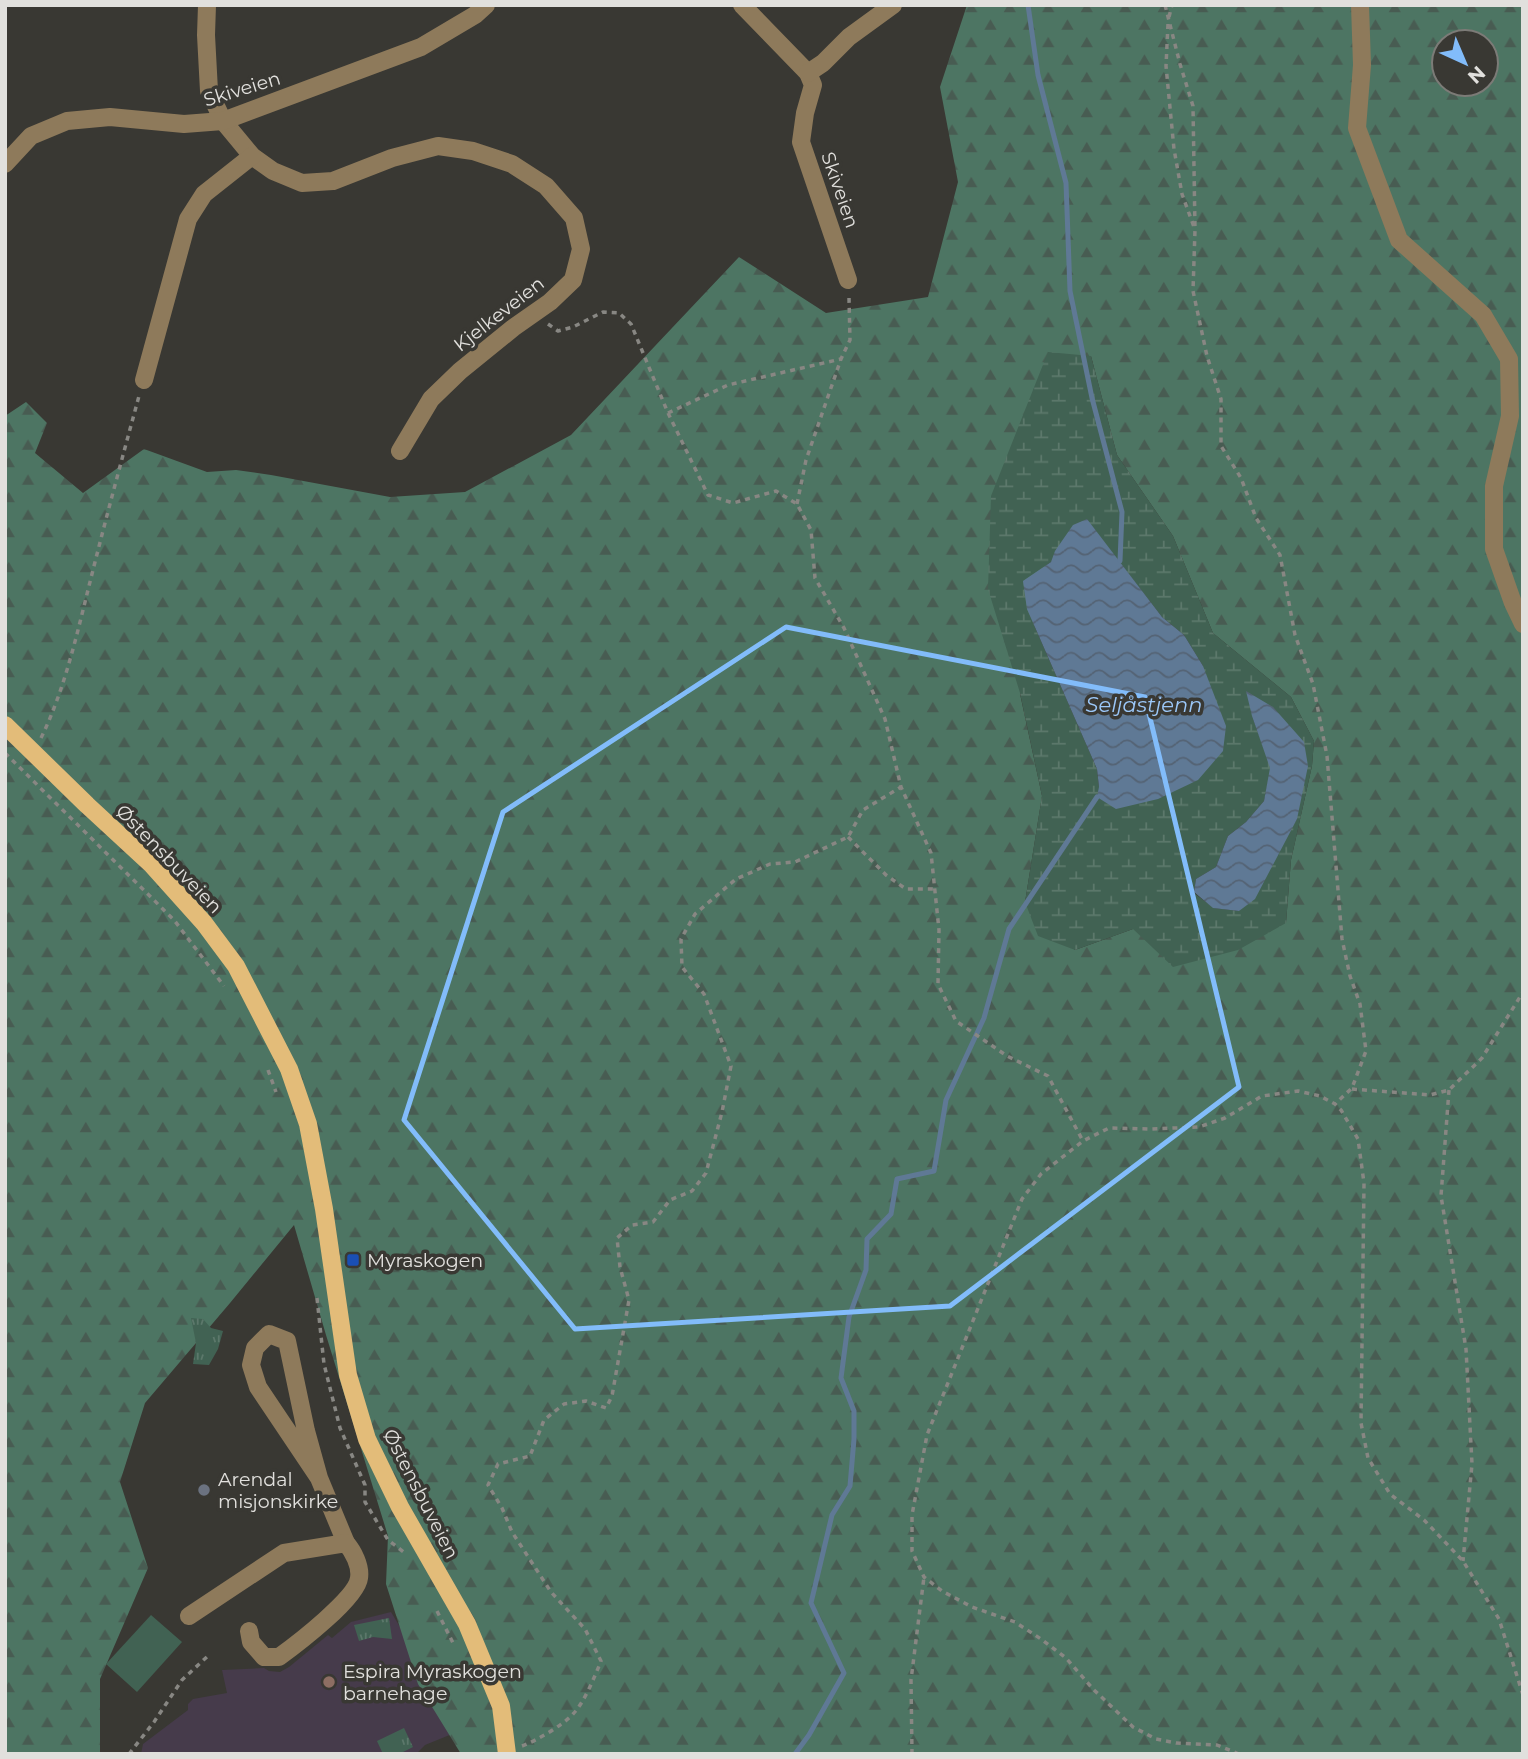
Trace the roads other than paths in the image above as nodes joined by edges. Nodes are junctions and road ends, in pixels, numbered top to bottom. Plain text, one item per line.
1 (207, 5) edge
2 (486, 5) edge
3 (742, 5) edge
4 (893, 5) edge
5 (1360, 5) edge
6 (808, 73) junction
7 (223, 121) junction
8 (252, 156) junction
9 (5, 164) edge
10 (848, 280) road end
11 (144, 380) road end
12 (400, 451) dead end
13 (1523, 624) edge
14 (5, 724) edge
15 (319, 1478) junction
16 (346, 1543) junction
17 (189, 1616) dead end
18 (249, 1631) dead end
19 (507, 1752) edge

1 - 7 street, Kjelkeveien
2 - 7 street, Skiveien
3 - 6 street
4 - 6 street
5 - 13 street
6 - 10 street, Skiveien
7 - 8 street, Kjelkeveien
7 - 9 street, Skiveien
8 - 11 street
8 - 12 street, Kjelkeveien
14 - 19 main road, Østensbuveien
15 - 15 street
15 - 16 street
16 - 17 street
16 - 18 street

